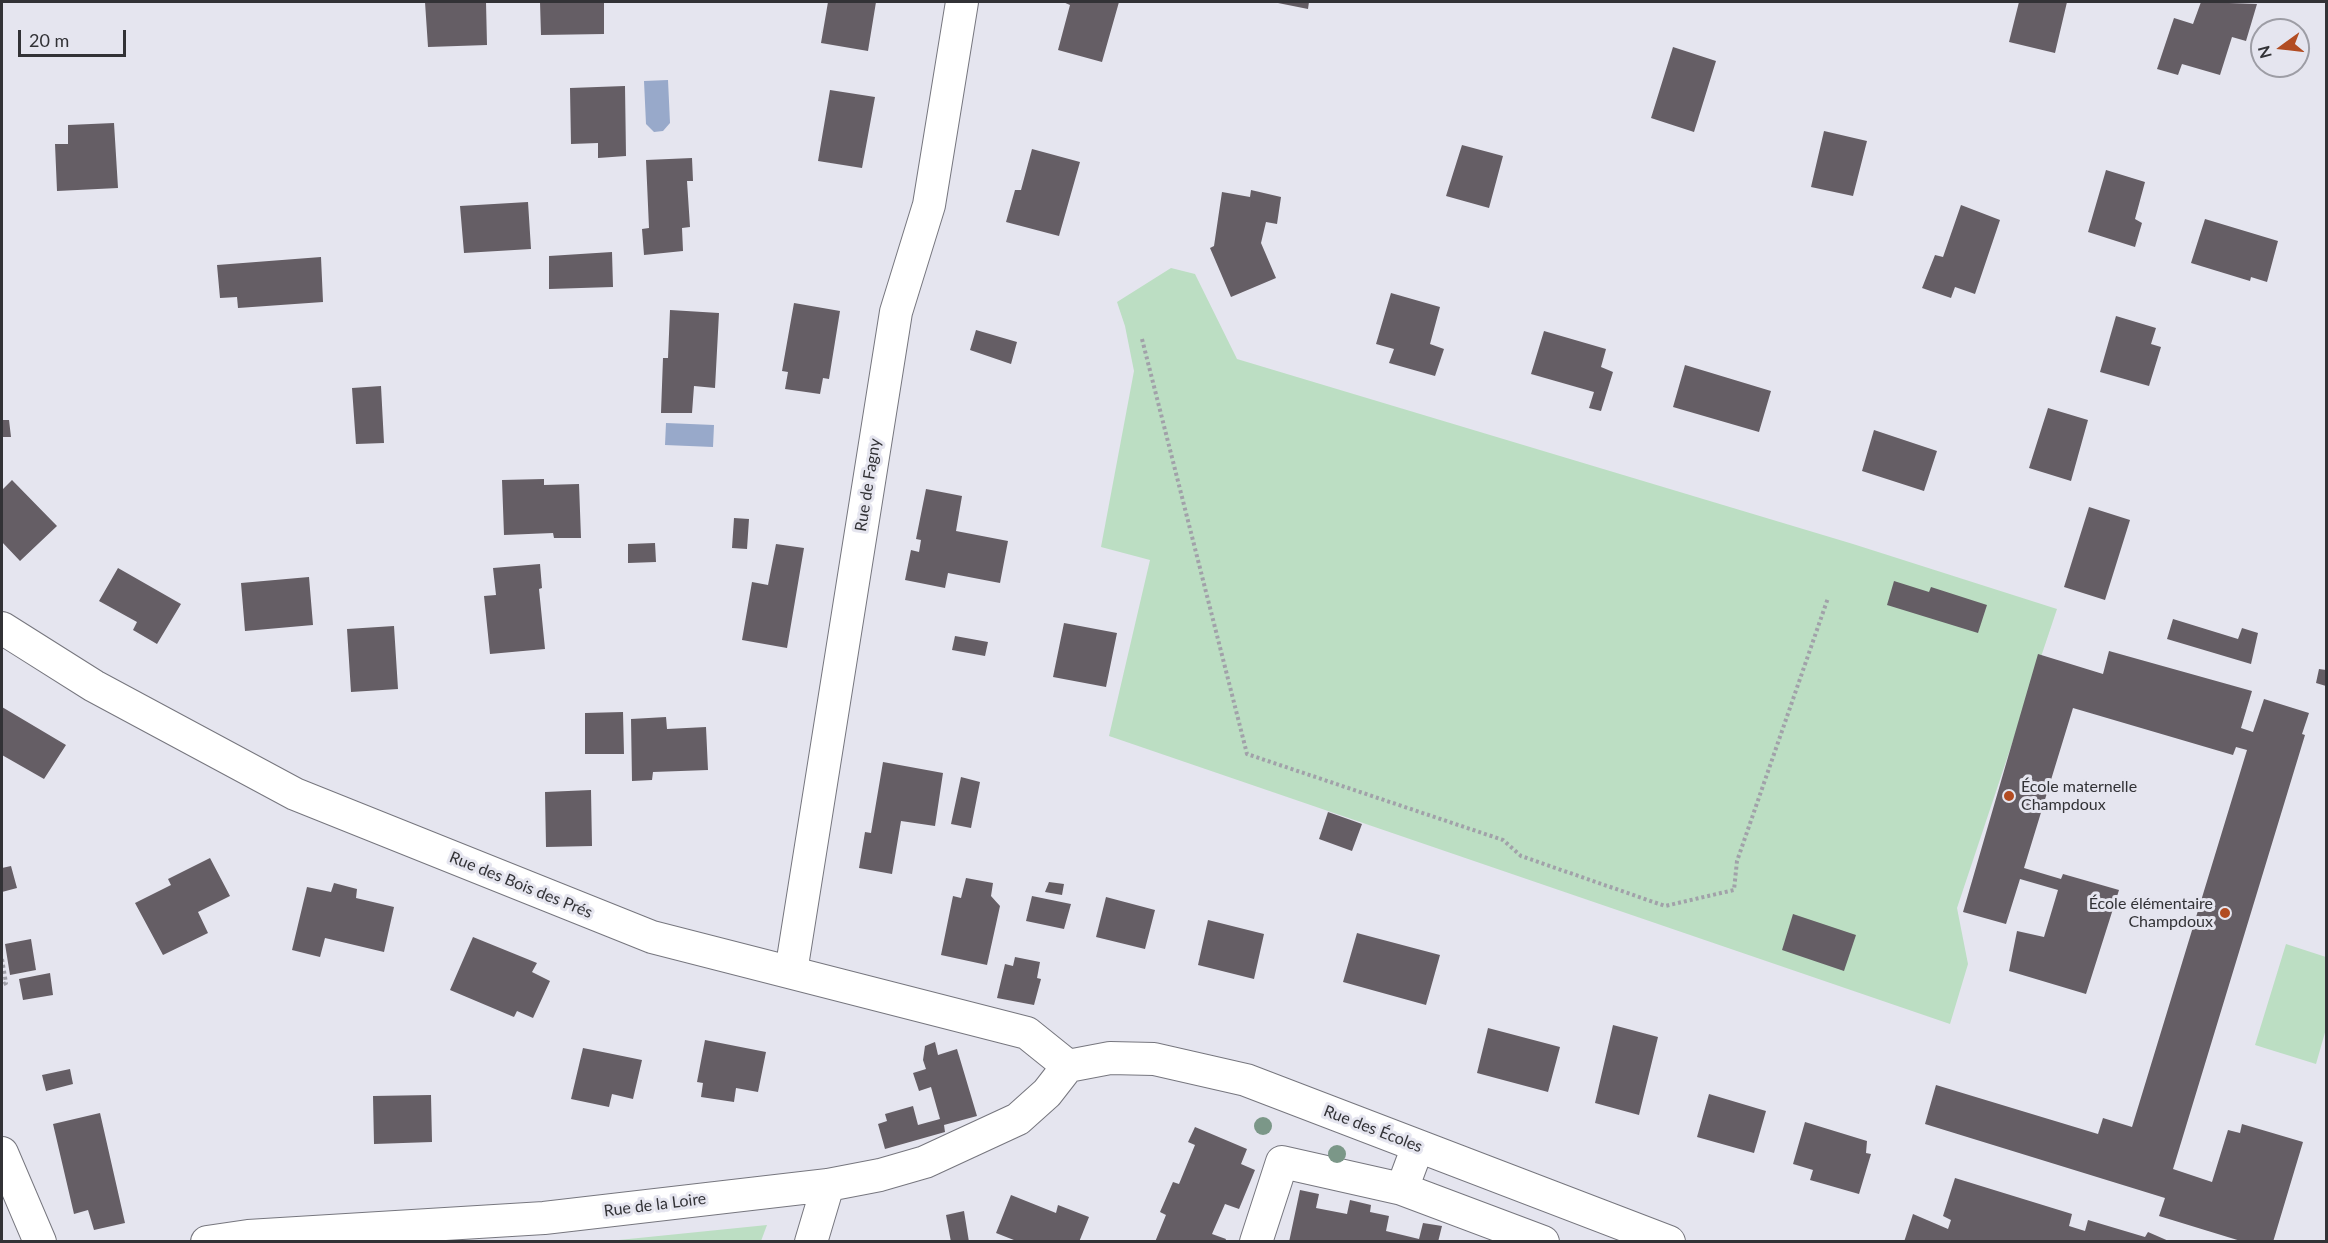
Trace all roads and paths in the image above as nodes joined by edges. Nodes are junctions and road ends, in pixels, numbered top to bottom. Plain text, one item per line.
1 (962, 2) edge
2 (1142, 339) dead end
3 (1828, 598) dead end
4 (2, 628) edge
5 (2, 959) edge
6 (791, 972) junction
7 (2, 985) edge
8 (1068, 1066) junction
9 (1418, 1146) junction
10 (2, 1153) edge
11 (828, 1185) junction
12 (1402, 1189) junction
13 (40, 1242) edge
14 (207, 1242) edge
15 (811, 1242) edge
16 (1256, 1242) edge
17 (1543, 1242) edge
18 (1669, 1242) edge

1 - 6 street, Rue de Fagny
2 - 3 path
4 - 6 street, Rue des Bois des Prés
5 - 7 path
6 - 8 street, Rue des Bois des Prés
8 - 9 street, Rue des Écoles
8 - 11 street, Rue de la Loire
9 - 12 street
9 - 18 street, Rue des Écoles
10 - 13 street
11 - 14 street, Rue de la Loire
11 - 15 street
12 - 16 street
12 - 17 street

